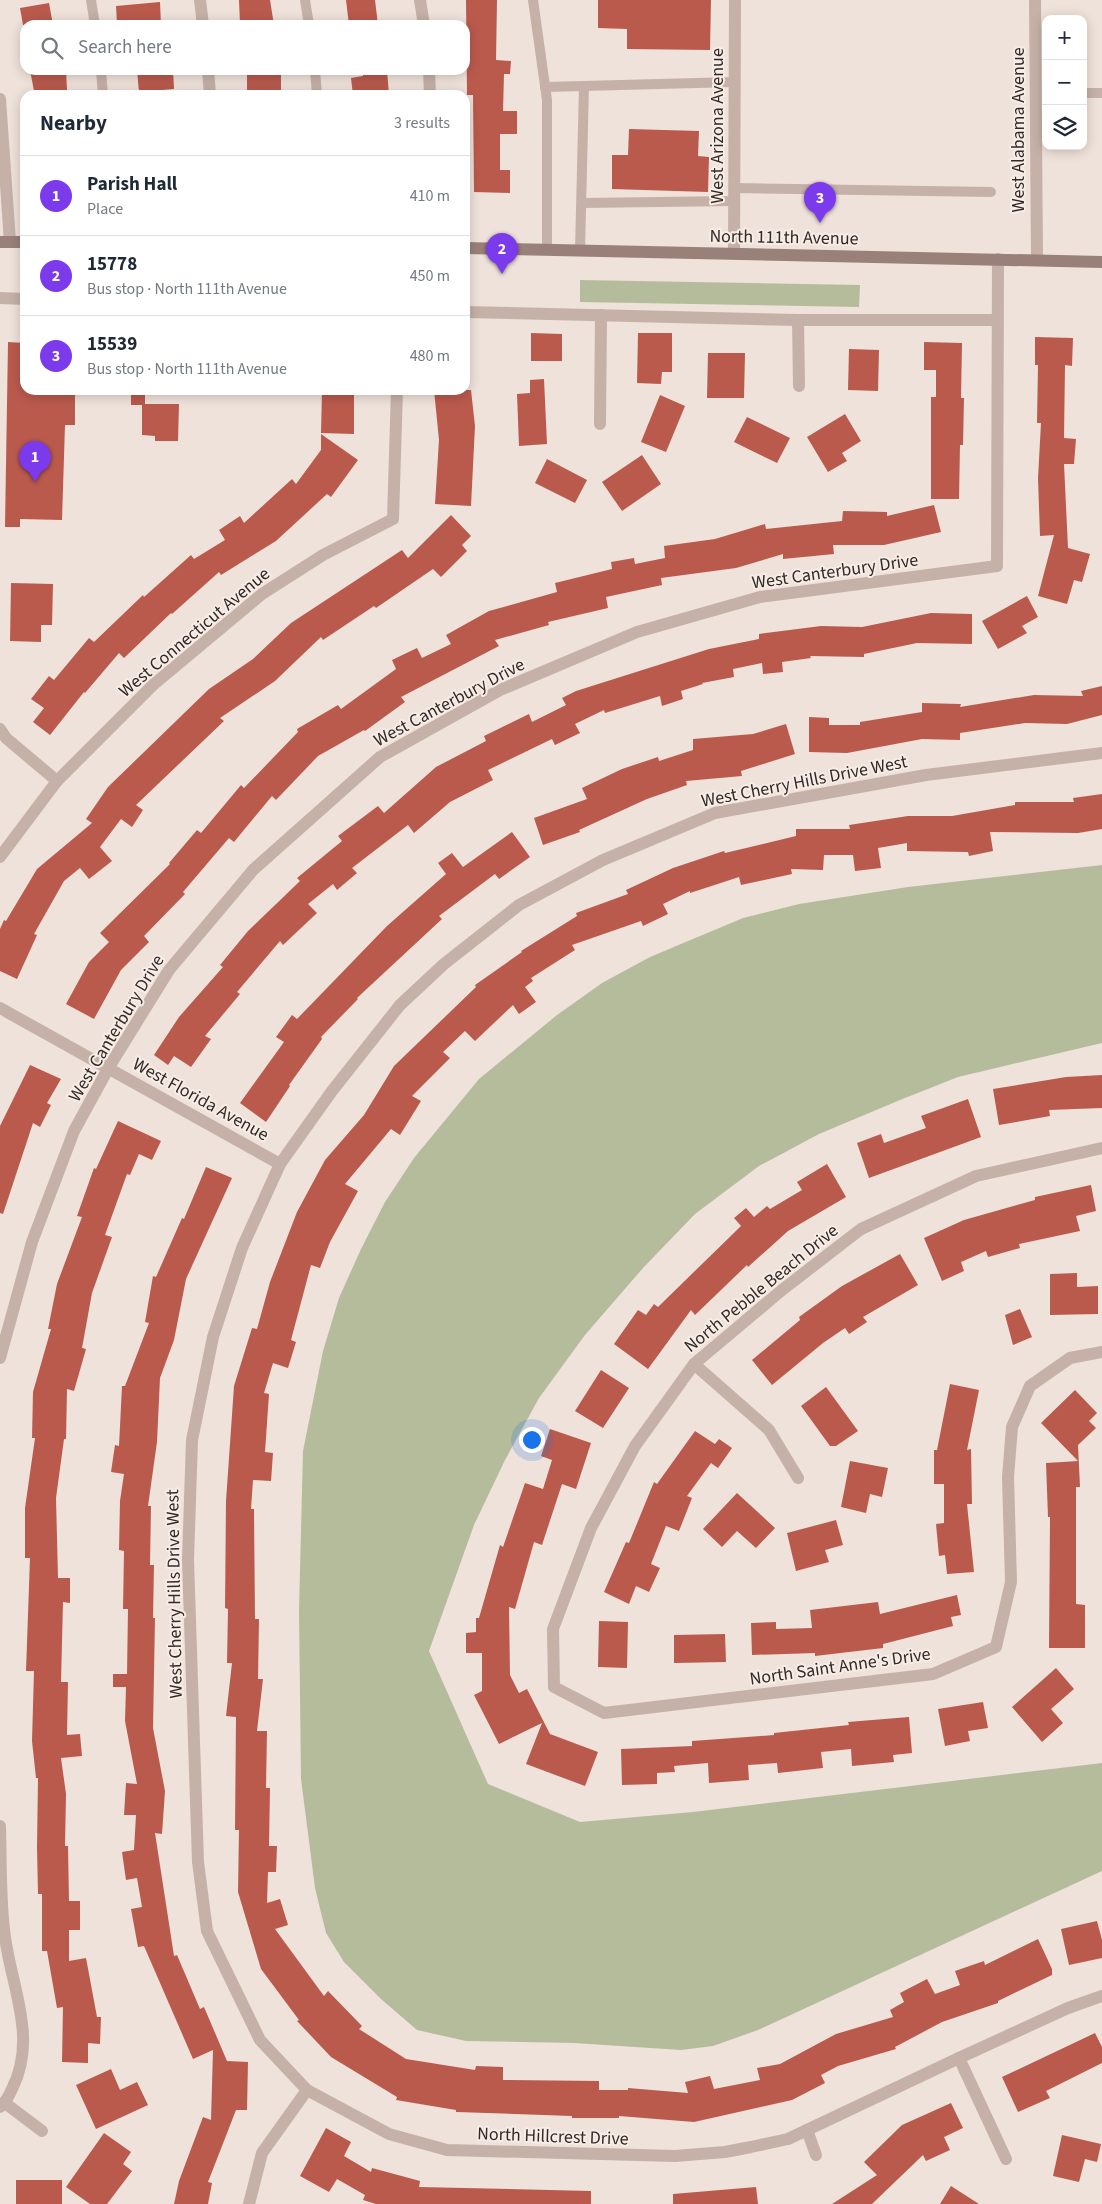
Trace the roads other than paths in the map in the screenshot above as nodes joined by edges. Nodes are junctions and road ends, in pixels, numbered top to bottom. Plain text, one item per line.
1 (91, 0) edge
2 (200, 0) edge
3 (305, 0) edge
4 (420, 0) edge
5 (533, 0) edge
6 (735, 0) edge
7 (1034, 0) edge
8 (94, 20) edge
9 (202, 20) edge
10 (308, 20) edge
11 (423, 20) edge
12 (101, 75) edge
13 (208, 75) edge
14 (315, 75) edge
15 (430, 75) edge
16 (735, 82) junction
17 (584, 86) junction
18 (545, 87) junction
19 (103, 90) edge
20 (210, 90) edge
21 (317, 90) edge
22 (430, 90) edge
23 (1041, 92) edge
24 (1087, 93) edge
25 (1102, 93) edge
26 (0, 99) edge
27 (735, 188) junction
28 (991, 192) dead end
29 (735, 201) junction
30 (582, 202) junction
31 (5, 242) edge
32 (20, 242) edge
33 (470, 248) edge
34 (547, 250) junction
35 (580, 250) junction
36 (734, 253) junction
37 (998, 259) junction
38 (1037, 260) junction
39 (1102, 262) edge
40 (0, 298) edge
41 (20, 299) edge
42 (470, 312) edge
43 (601, 315) junction
44 (798, 320) junction
45 (997, 320) junction
46 (800, 386) dead end
47 (397, 395) edge
48 (600, 424) dead end
49 (0, 729) edge
50 (1102, 753) edge
51 (57, 781) junction
52 (0, 857) edge
53 (0, 1008) edge
54 (109, 1067) junction
55 (1102, 1148) edge
56 (280, 1164) junction
57 (1102, 1352) edge
58 (0, 1358) edge
59 (694, 1364) junction
60 (798, 1478) dead end
61 (554, 1687) joint
62 (0, 1826) edge
63 (1102, 1996) edge
64 (959, 2058) junction
65 (307, 2090) junction
66 (3, 2105) edge
67 (807, 2130) junction
68 (42, 2132) dead end
69 (816, 2155) dead end
70 (1006, 2159) dead end
71 (249, 2204) edge

1 - 8 lane
2 - 9 street
3 - 10 lane
4 - 11 street
5 - 18 lane
6 - 16 street, West Arizona Avenue
7 - 23 street, West Alabama Avenue
12 - 19 lane
13 - 20 street
14 - 21 lane
15 - 22 street
16 - 17 lane
16 - 27 street, West Arizona Avenue
17 - 18 lane
17 - 30 lane
18 - 34 lane
23 - 38 street, West Alabama Avenue
24 - 25 lane
26 - 31 street
27 - 28 lane
27 - 29 street, West Arizona Avenue
29 - 30 lane
29 - 36 street, West Arizona Avenue
30 - 35 lane
31 - 32 street
33 - 34 street, North 111th Avenue
34 - 35 street, North 111th Avenue
35 - 36 street, North 111th Avenue
36 - 37 street, North 111th Avenue
37 - 38 street, North 111th Avenue
37 - 45 street, West Canterbury Drive
38 - 39 street, North 111th Avenue
40 - 41 street
42 - 43 street
43 - 44 street
43 - 48 street
44 - 45 street
44 - 46 street
45 - 54 street, West Canterbury Drive
47 - 51 street, West Connecticut Avenue
49 - 51 street
50 - 56 street, West Cherry Hills Drive West
51 - 52 street, West Connecticut Avenue
53 - 54 street, West Florida Avenue
54 - 56 street, West Florida Avenue
54 - 58 street, West Canterbury Drive
55 - 59 street, North Pebble Beach Drive
56 - 65 street, West Cherry Hills Drive West
57 - 61 street, North Saint Anne's Drive
59 - 60 street
59 - 61 street, North Pebble Beach Drive
62 - 66 street
63 - 64 street, North Hillcrest Drive
64 - 67 street, North Hillcrest Drive
64 - 70 street
65 - 67 street, North Hillcrest Drive
65 - 71 street
66 - 68 street
67 - 69 street

